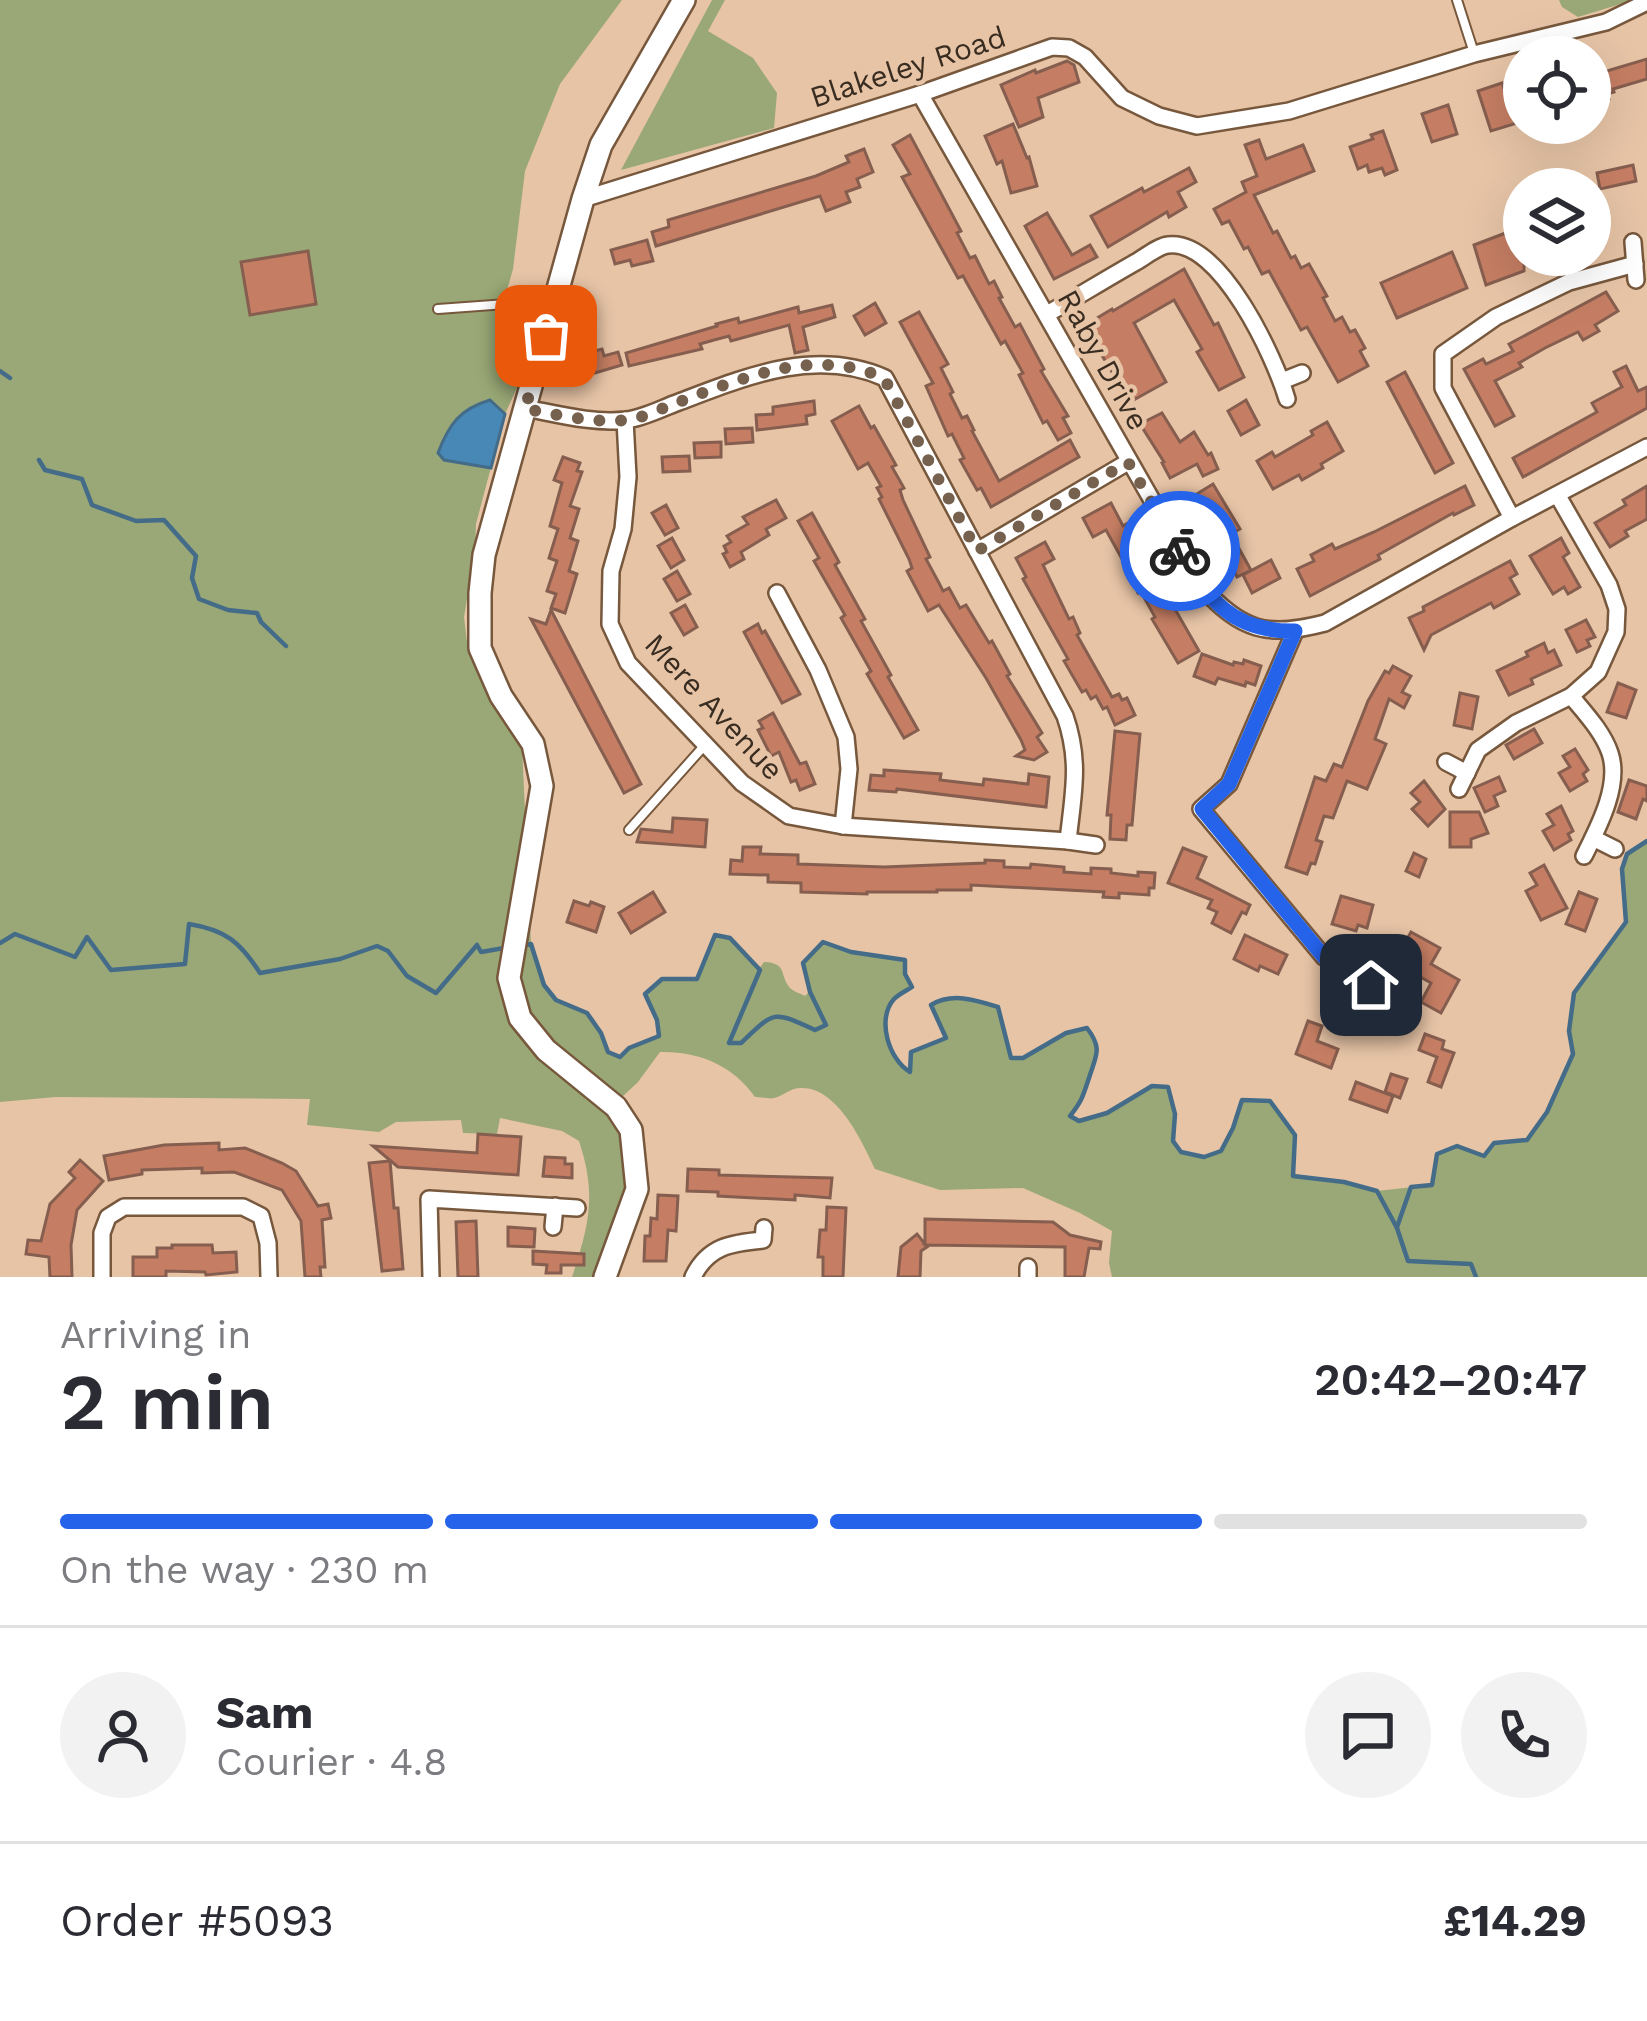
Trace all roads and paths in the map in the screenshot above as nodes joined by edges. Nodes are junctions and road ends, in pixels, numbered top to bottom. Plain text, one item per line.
1 (684, 0) edge
2 (1456, 0) edge
3 (1647, 2) edge
4 (1474, 54) junction
5 (920, 94) junction
6 (583, 199) junction
7 (1633, 242) dead end
8 (557, 300) junction
9 (438, 309) dead end
10 (1047, 314) junction
11 (1302, 373) dead end
12 (1282, 381) junction
13 (1288, 399) dead end
14 (525, 409) junction
15 (625, 420) junction
16 (1647, 447) edge
17 (1128, 462) junction
18 (1558, 496) junction
19 (1512, 518) junction
20 (977, 551) junction
21 (777, 593) dead end
22 (1295, 631) junction
23 (1571, 695) junction
24 (705, 745) junction
25 (1446, 762) dead end
26 (1467, 773) junction
27 (1459, 789) dead end
28 (843, 826) junction
29 (628, 830) dead end
30 (1593, 838) junction
31 (1068, 841) junction
32 (1096, 844) dead end
33 (1615, 849) dead end
34 (1585, 856) dead end
35 (1381, 960) dead end
36 (1371, 985) junction
37 (1376, 1005) dead end
38 (555, 1206) junction
39 (577, 1208) dead end
40 (553, 1227) dead end
41 (764, 1228) dead end
42 (102, 1277) edge
43 (269, 1277) edge
44 (431, 1277) edge
45 (605, 1277) edge
46 (693, 1277) edge

1 - 6 street
2 - 4 lane
3 - 4 street, Blakeley Road
4 - 5 street, Blakeley Road
5 - 6 street, Blakeley Road
5 - 10 street, Raby Drive
6 - 8 street
7 - 19 street
8 - 9 lane
8 - 14 street
10 - 12 street
10 - 17 street, Raby Drive
11 - 12 street
12 - 13 street
14 - 15 street
14 - 45 street
15 - 20 street
15 - 24 street, Mere Avenue
16 - 18 street
17 - 20 street
17 - 22 street, Raby Drive
18 - 19 street
18 - 23 street
19 - 22 street
20 - 31 street
21 - 28 street
22 - 36 street
23 - 26 street
23 - 30 street
24 - 28 street, Mere Avenue
24 - 29 lane
25 - 26 street
26 - 27 street
28 - 31 street, Mere Avenue
30 - 33 street
30 - 34 street
31 - 32 street, Mere Avenue
35 - 36 street
36 - 37 street
38 - 39 street
38 - 40 street
38 - 44 street
41 - 46 street
42 - 43 street

